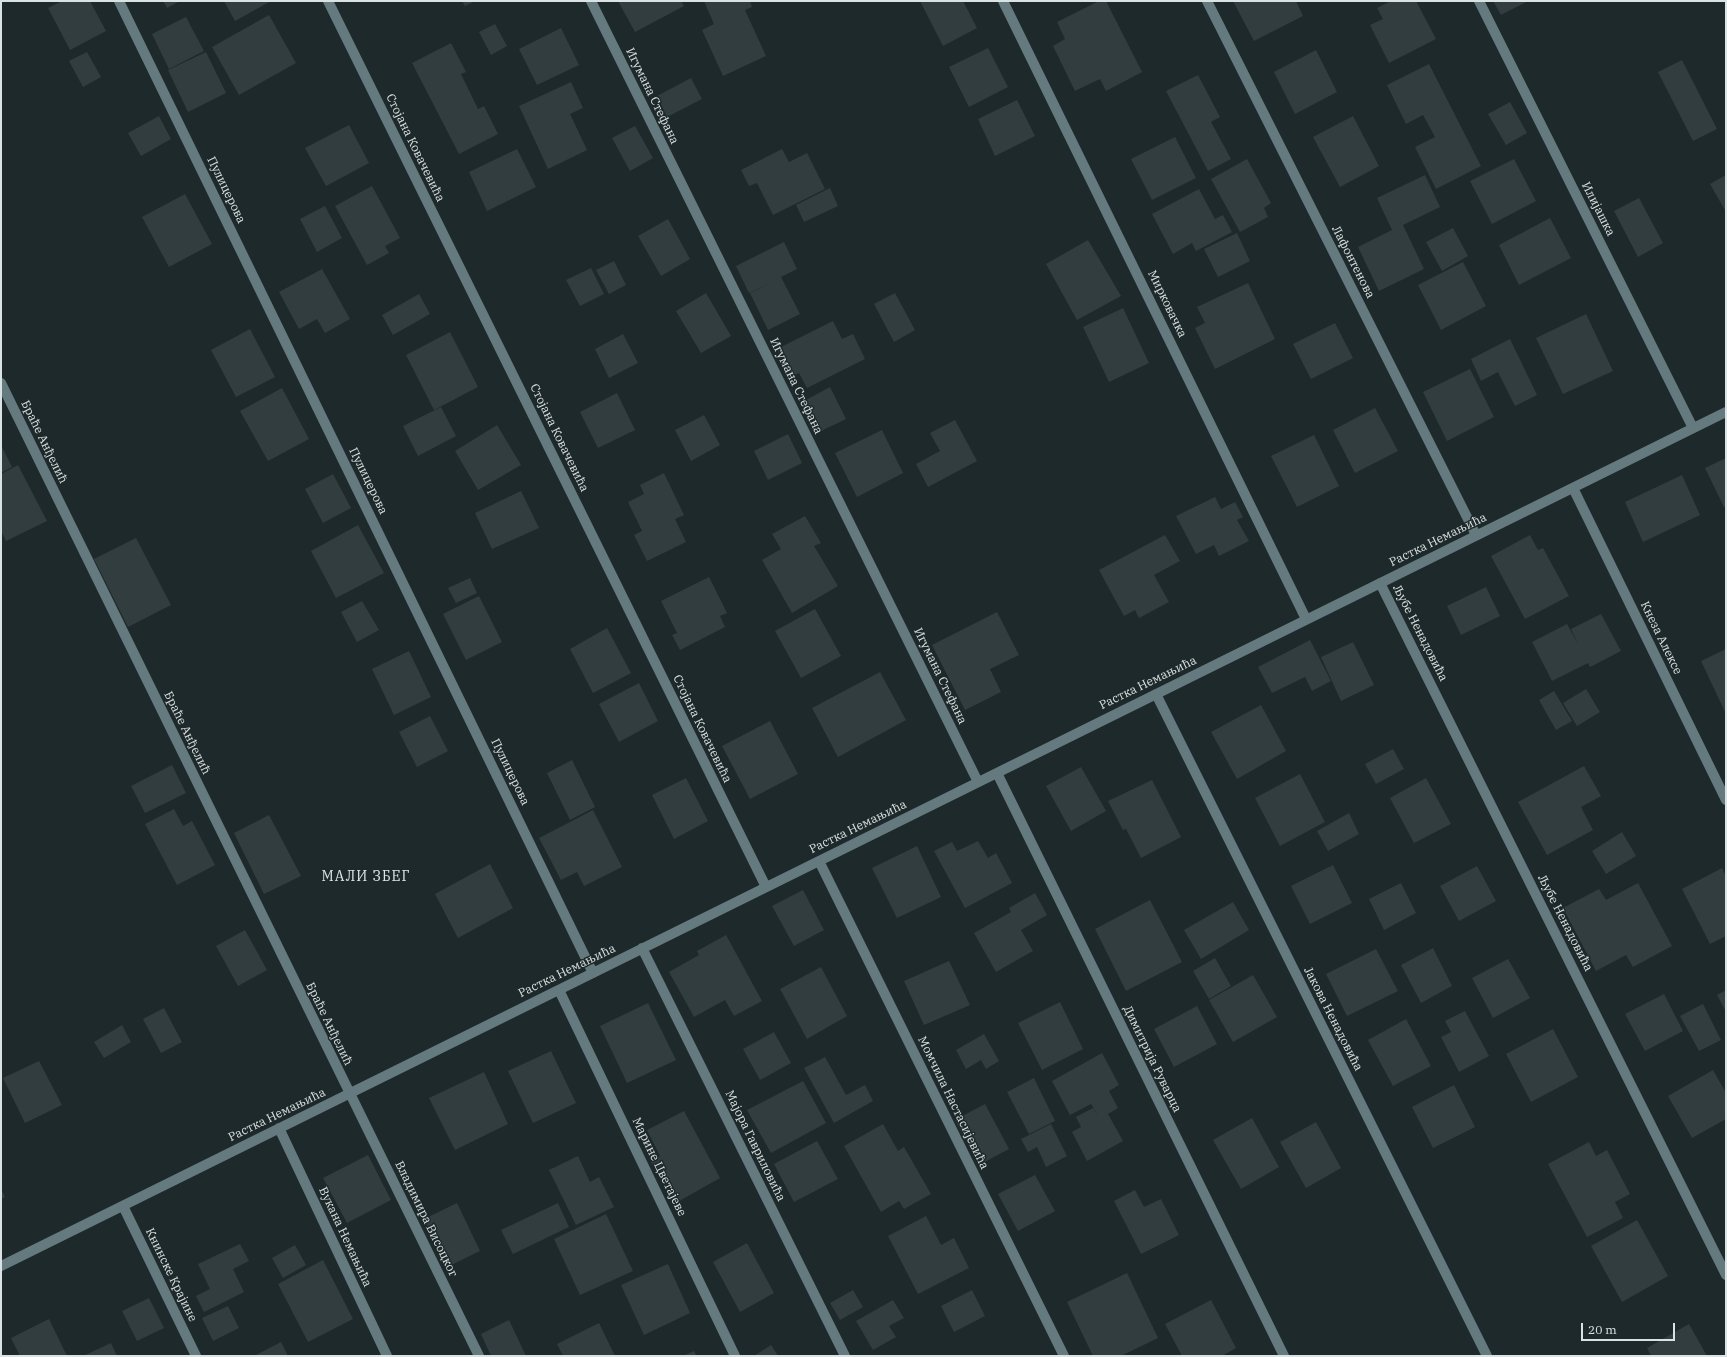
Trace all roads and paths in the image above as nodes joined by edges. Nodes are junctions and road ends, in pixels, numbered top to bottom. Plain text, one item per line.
1 (119, 1) edge
2 (328, 1) edge
3 (591, 1) edge
4 (1003, 1) edge
5 (1207, 1) edge
6 (1479, 1) edge
7 (1, 383) edge
8 (1726, 412) edge
9 (1693, 428) junction
10 (1573, 488) junction
11 (1476, 536) junction
12 (1380, 583) junction
13 (1306, 619) junction
14 (1156, 694) junction
15 (997, 773) junction
16 (978, 782) junction
17 (1726, 800) edge
18 (819, 861) junction
19 (766, 888) junction
20 (642, 948) junction
21 (593, 973) junction
22 (559, 990) junction
23 (349, 1094) junction
24 (279, 1128) junction
25 (123, 1206) junction
26 (1, 1266) edge
27 (1726, 1275) edge
28 (196, 1356) edge
29 (387, 1356) edge
30 (479, 1356) edge
31 (735, 1356) edge
32 (844, 1356) edge
33 (1064, 1356) edge
34 (1284, 1356) edge
35 (1487, 1356) edge

1 - 21 street, Пулицерова
2 - 19 street, Стојана Ковачевића
3 - 16 street, Игумана Стефана
4 - 13 street, Мирковачка
5 - 11 street, Лафонтенова
6 - 9 street, Илијашка
7 - 23 street, Браће Анђелић
8 - 9 street, Растка Немањића
9 - 10 street, Растка Немањића
10 - 11 street, Растка Немањића
10 - 17 street, Кнеза Алексе
11 - 12 street, Растка Немањића
12 - 13 street, Растка Немањића
12 - 27 street, Љубе Ненадовића
13 - 14 street, Растка Немањића
14 - 15 street, Растка Немањића
14 - 35 street, Јакова Ненадовића
15 - 16 street, Растка Немањића
15 - 34 street, Димитрија Руварца
16 - 18 street, Растка Немањића
18 - 19 street, Растка Немањића
18 - 33 street, Момчила Настасијевића
19 - 20 street, Растка Немањића
20 - 21 street, Растка Немањића
20 - 32 street, Мајора Гавриловића
21 - 22 street, Растка Немањића
22 - 23 street, Растка Немањића
22 - 31 street, Марине Цветајеве
23 - 24 street, Растка Немањића
23 - 30 street, Владимира Висоцког
24 - 25 street, Растка Немањића
24 - 29 street, Вукана Немањића
25 - 26 street, Растка Немањића
25 - 28 street, Книнске Крајине

